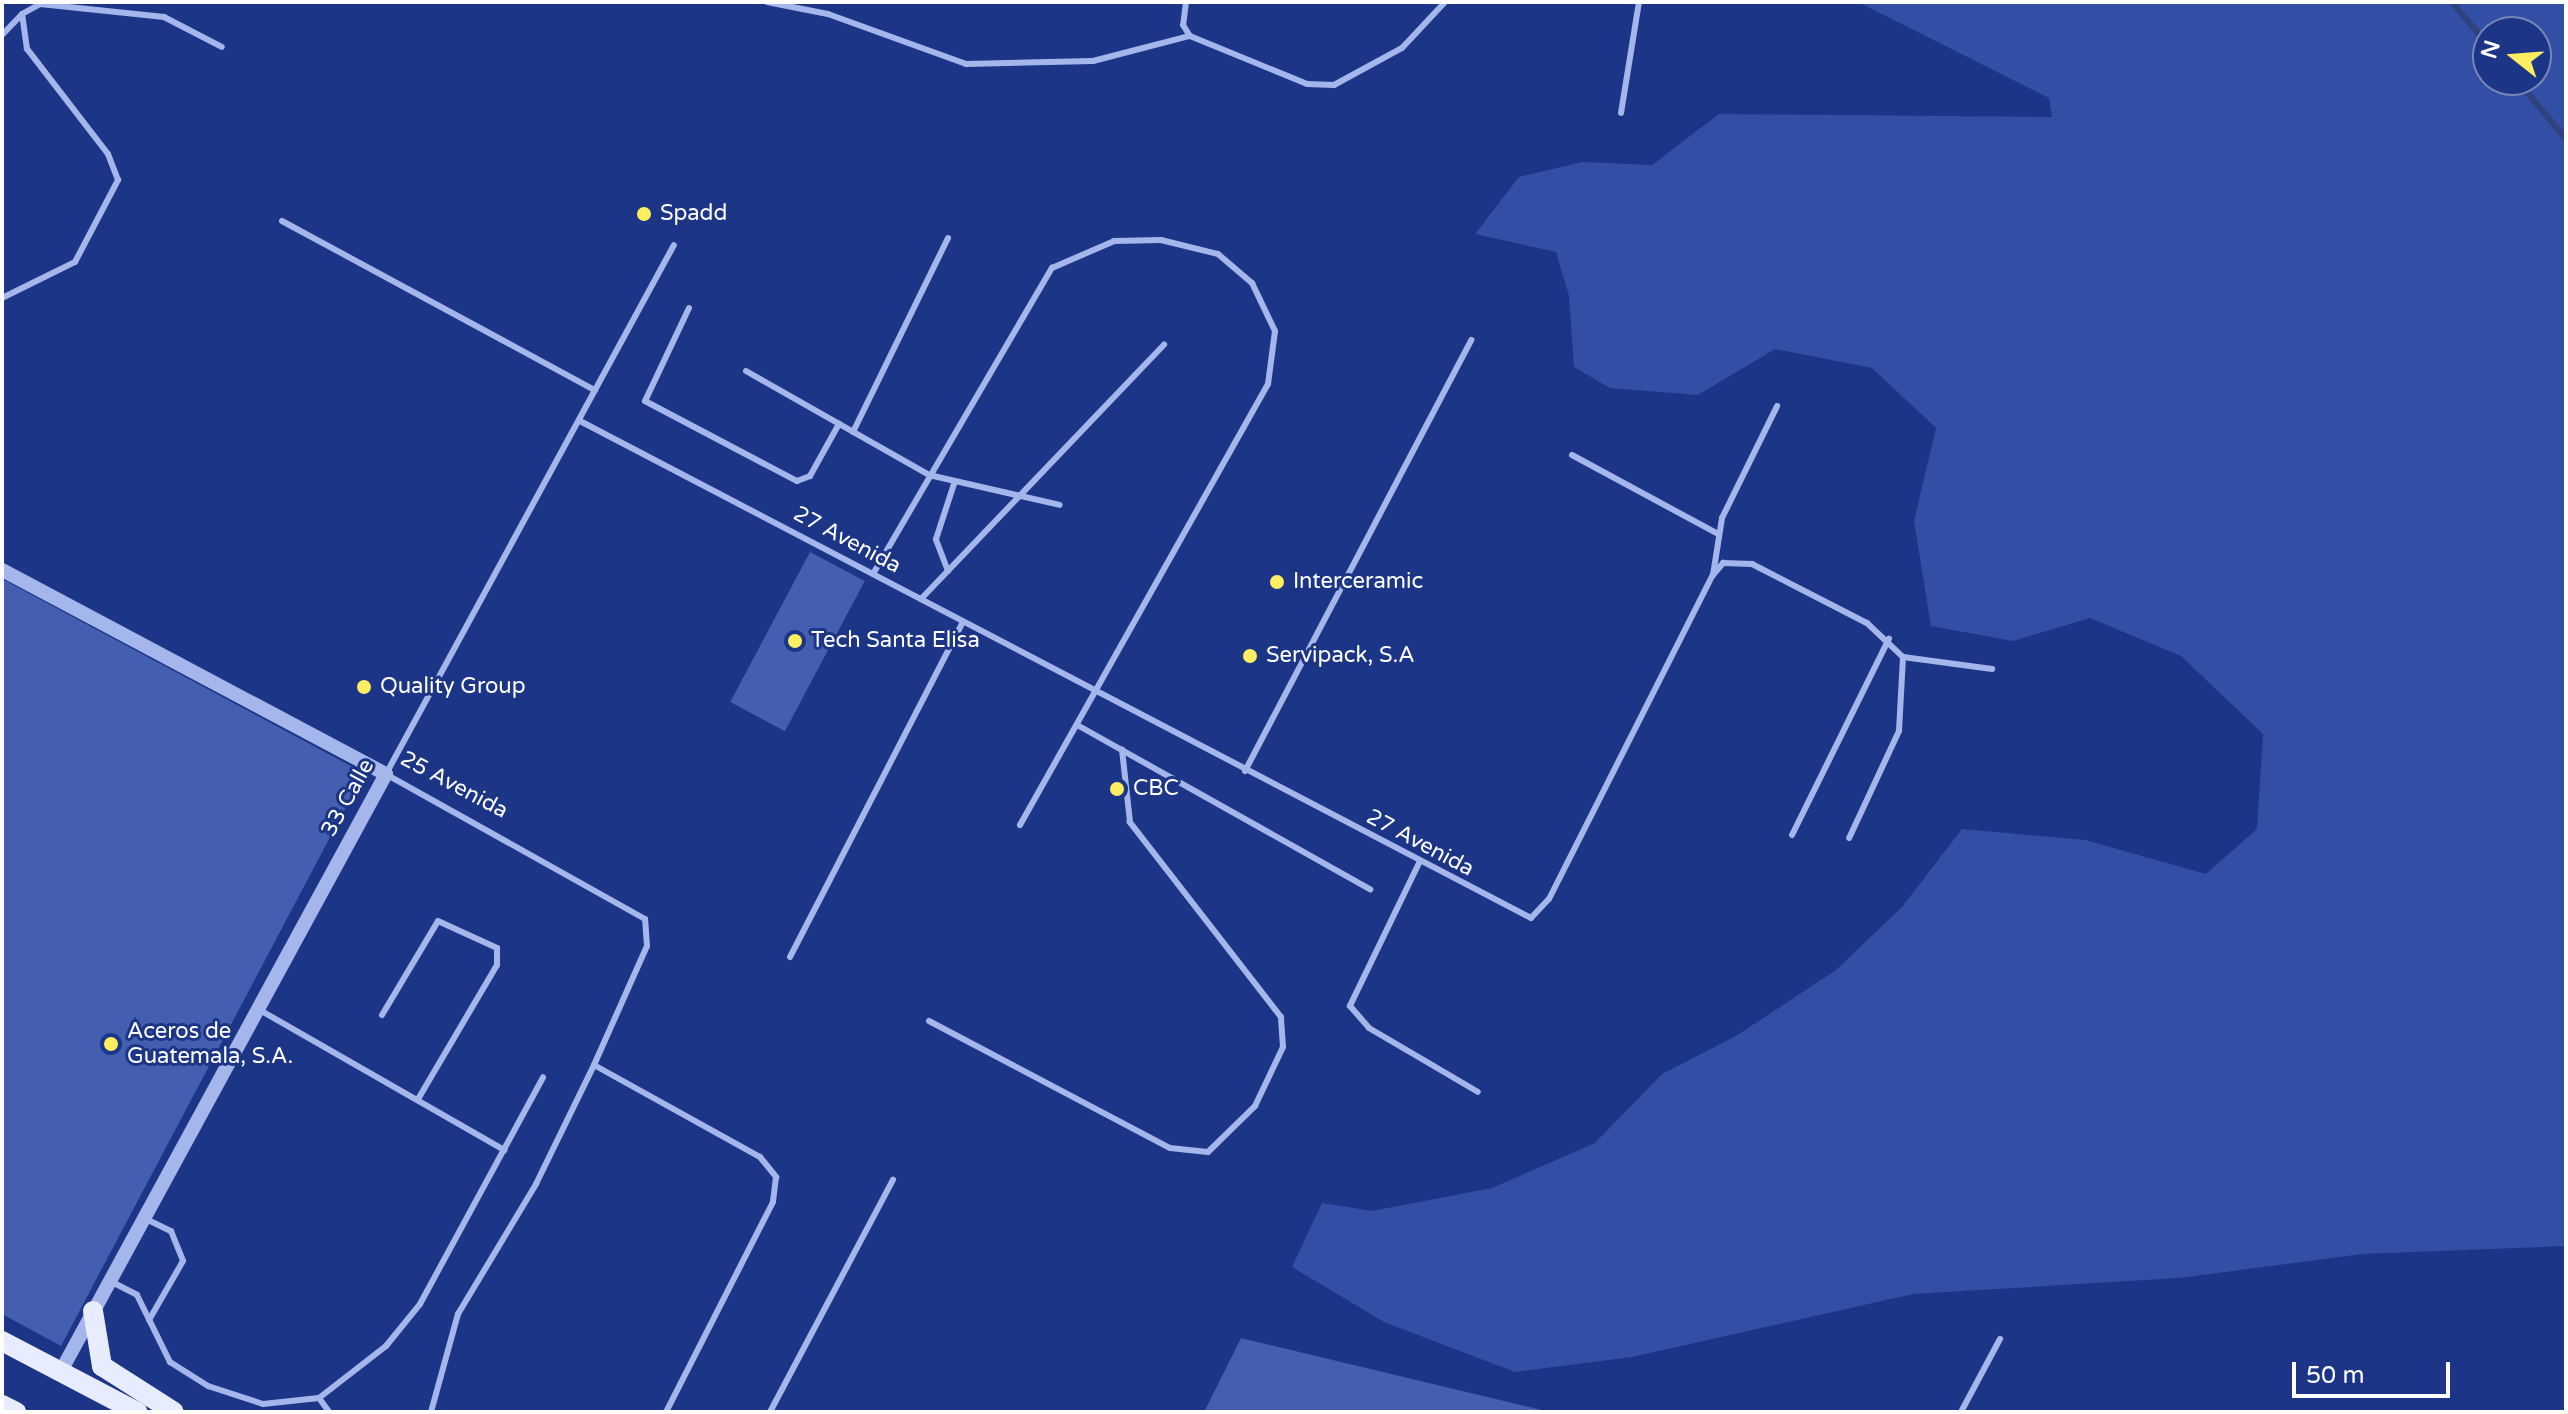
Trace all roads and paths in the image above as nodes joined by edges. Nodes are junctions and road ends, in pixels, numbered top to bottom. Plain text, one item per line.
1 (767, 2) edge
2 (1186, 2) edge
3 (1445, 2) edge
4 (1639, 2) edge
5 (22, 14) junction
6 (2, 35) edge
7 (1190, 36) junction
8 (222, 47) dead end
9 (1621, 113) dead end
10 (282, 221) dead end
11 (948, 238) dead end
12 (674, 245) dead end
13 (2, 298) edge
14 (689, 308) dead end
15 (1471, 340) dead end
16 (1164, 345) dead end
17 (746, 371) dead end
18 (595, 390) junction
19 (1777, 406) dead end
20 (580, 421) junction
21 (839, 424) junction
22 (853, 432) junction
23 (1572, 455) dead end
24 (929, 475) junction
25 (955, 481) junction
26 (1019, 495) junction
27 (1060, 505) dead end
28 (1718, 534) junction
29 (2, 570) edge
30 (948, 571) junction
31 (873, 574) junction
32 (1713, 575) junction
33 (921, 599) junction
34 (963, 622) junction
35 (1889, 639) junction
36 (1903, 657) junction
37 (1992, 669) dead end
38 (1099, 693) junction
39 (1079, 726) junction
40 (1122, 749) junction
41 (1245, 771) junction
42 (386, 774) junction
43 (1020, 825) dead end
44 (1792, 835) dead end
45 (1849, 838) dead end
46 (1419, 863) junction
47 (1370, 889) dead end
48 (790, 957) dead end
49 (258, 1009) junction
50 (382, 1015) dead end
51 (929, 1021) dead end
52 (594, 1065) junction
53 (543, 1077) dead end
54 (1478, 1092) dead end
55 (418, 1099) junction
56 (504, 1150) junction
57 (893, 1180) dead end
58 (144, 1218) junction
59 (110, 1281) junction
60 (93, 1311) junction
61 (149, 1320) junction
62 (2000, 1339) dead end
63 (2, 1341) edge
64 (61, 1371) junction
65 (319, 1398) junction
66 (2, 1405) edge
67 (16, 1412) edge
68 (137, 1412) edge
69 (174, 1412) edge
70 (329, 1412) edge
71 (431, 1412) edge
72 (666, 1412) edge
73 (770, 1412) edge
74 (1961, 1412) edge

1 - 7 lane
2 - 7 lane
3 - 7 lane
4 - 9 lane
5 - 6 lane
5 - 8 lane
5 - 13 lane
10 - 18 lane
11 - 22 lane
12 - 18 lane, 33 Calle
14 - 21 lane
15 - 41 lane
16 - 26 lane
17 - 21 lane
18 - 20 lane, 33 Calle
19 - 28 lane
20 - 31 lane, 27 Avenida
20 - 42 lane, 33 Calle
21 - 22 lane
22 - 24 lane
23 - 28 lane
24 - 25 lane
24 - 31 lane
24 - 38 lane
25 - 26 lane
25 - 30 lane
26 - 27 lane
26 - 30 lane
28 - 32 lane
29 - 42 street, 25 Avenida
30 - 33 lane
31 - 33 lane, 27 Avenida
32 - 35 lane
32 - 46 lane, 27 Avenida
33 - 34 lane, 27 Avenida
34 - 38 lane, 27 Avenida
34 - 48 lane
35 - 36 lane
35 - 44 lane
36 - 37 lane
36 - 45 lane
38 - 39 lane
38 - 41 lane, 27 Avenida
39 - 40 lane
39 - 43 lane
40 - 47 lane
40 - 51 lane
41 - 46 lane, 27 Avenida
42 - 49 street, 33 Calle
42 - 52 lane, 25 Avenida
46 - 54 lane
49 - 55 lane
49 - 58 street, 33 Calle
50 - 55 lane
52 - 71 lane, 25 Avenida
52 - 72 lane
53 - 56 lane
55 - 56 lane
56 - 65 lane
57 - 73 lane
58 - 59 street, 33 Calle
58 - 61 lane
59 - 60 street, 33 Calle
59 - 61 lane
60 - 64 street, 33 Calle
60 - 69 main road
61 - 65 lane
62 - 74 lane
63 - 64 main road
64 - 68 main road
65 - 70 lane
66 - 67 main road

